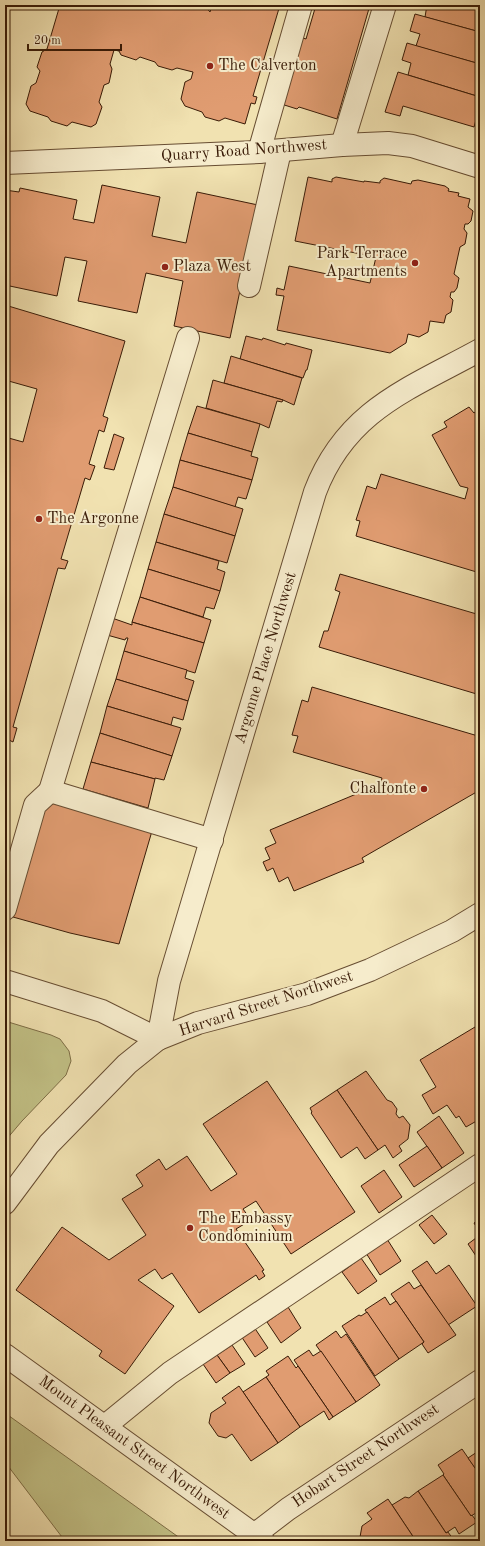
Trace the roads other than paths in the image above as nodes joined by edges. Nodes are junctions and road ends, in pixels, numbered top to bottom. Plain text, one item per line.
1 (301, 5) edge
2 (385, 5) edge
3 (342, 145) junction
4 (269, 152) junction
5 (5, 163) edge
6 (480, 167) edge
7 (249, 286) dead end
8 (188, 338) dead end
9 (480, 350) edge
10 (50, 791) junction
11 (212, 840) junction
12 (5, 909) edge
13 (480, 914) edge
14 (5, 981) edge
15 (158, 1039) junction
16 (480, 1165) edge
17 (5, 1203) edge
18 (5, 1355) edge
19 (480, 1381) edge
20 (105, 1426) junction
21 (259, 1538) edge

1 - 4 street
2 - 3 street
3 - 4 street, Quarry Road Northwest
3 - 6 street, Quarry Road Northwest
4 - 5 street, Quarry Road Northwest
4 - 7 street
8 - 10 street
9 - 11 street, Argonne Place Northwest
10 - 11 street
10 - 12 street
11 - 15 street, Argonne Place Northwest
13 - 15 street, Harvard Street Northwest
14 - 15 street, Harvard Street Northwest
15 - 17 street, Harvard Street Northwest
16 - 20 street
18 - 20 street, Mount Pleasant Street Northwest
19 - 21 street, Hobart Street Northwest
20 - 21 street, Mount Pleasant Street Northwest

